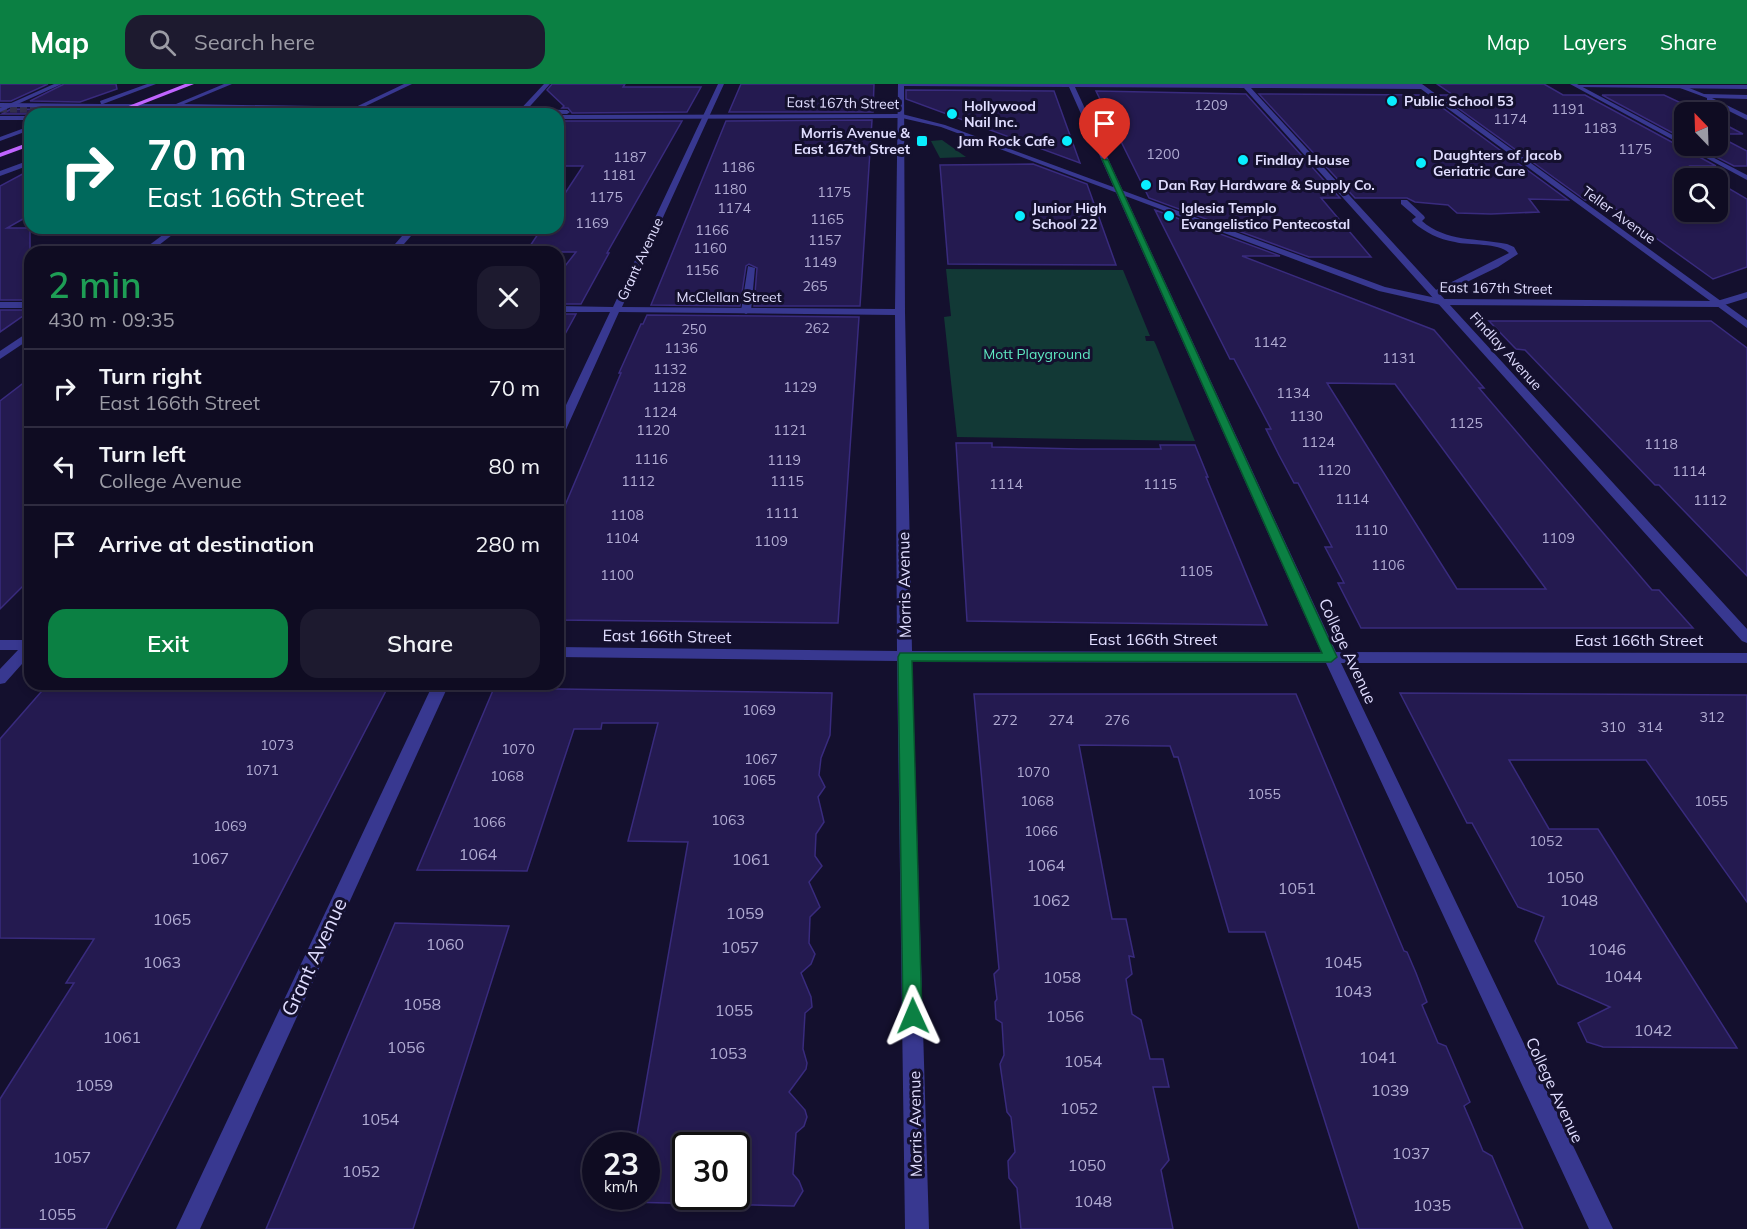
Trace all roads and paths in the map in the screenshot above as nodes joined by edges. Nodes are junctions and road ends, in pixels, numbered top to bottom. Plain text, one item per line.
1 (59, 84) edge
2 (153, 84) edge
3 (191, 84) edge
4 (229, 84) edge
5 (409, 84) edge
6 (547, 84) edge
7 (721, 84) edge
8 (901, 84) edge
9 (1072, 85) edge
10 (1245, 85) edge
11 (1334, 85) edge
12 (1419, 85) edge
13 (1576, 86) edge
14 (1682, 87) junction
15 (1747, 87) edge
16 (1703, 96) junction
17 (1746, 97) edge
18 (0, 105) edge
19 (12, 105) junction
20 (92, 106) junction
21 (132, 106) junction
22 (171, 107) junction
23 (359, 107) junction
24 (86, 108) edge
25 (127, 108) edge
26 (386, 108) edge
27 (525, 108) edge
28 (0, 110) edge
29 (564, 112) edge
30 (706, 115) junction
31 (626, 116) junction
32 (902, 116) junction
33 (564, 117) edge
34 (0, 118) edge
35 (24, 118) edge
36 (1747, 118) edge
37 (564, 121) edge
38 (24, 130) edge
39 (0, 139) edge
40 (1674, 139) edge
41 (24, 146) edge
42 (0, 155) edge
43 (1706, 156) edge
44 (24, 164) edge
45 (0, 174) edge
46 (1747, 178) edge
47 (1119, 192) junction
48 (1404, 202) dead end
49 (169, 234) edge
50 (408, 234) edge
51 (152, 246) edge
52 (398, 246) edge
53 (752, 268) dead end
54 (1747, 295) edge
55 (1438, 298) junction
56 (1718, 304) junction
57 (0, 305) edge
58 (24, 305) edge
59 (564, 309) edge
60 (616, 310) junction
61 (746, 311) junction
62 (900, 312) junction
63 (1747, 325) edge
64 (24, 338) edge
65 (0, 356) edge
66 (564, 421) edge
67 (1747, 638) edge
68 (0, 645) edge
69 (24, 646) edge
70 (564, 652) edge
71 (24, 653) edge
72 (905, 657) junction
73 (1331, 657) junction
74 (1747, 658) edge
75 (0, 679) edge
76 (438, 690) edge
77 (188, 1229) edge
78 (917, 1229) edge
79 (1601, 1229) edge

1 - 19 street
2 - 20 street
3 - 21 main road
4 - 22 street
5 - 23 street
6 - 27 street
7 - 30 street, Grant Avenue
8 - 9 street
8 - 32 street, Morris Avenue
9 - 10 street
9 - 47 street, College Avenue
10 - 11 street
10 - 55 street, Findlay Avenue
11 - 12 street
12 - 56 street, Teller Avenue
13 - 14 street
13 - 40 street
14 - 15 street
14 - 16 street
16 - 17 street
16 - 36 street
18 - 19 street, East 167th Street
19 - 20 street, East 167th Street
19 - 28 street
20 - 21 street, East 167th Street
20 - 24 street
21 - 22 street, East 167th Street
21 - 25 main road
22 - 23 street, East 167th Street
23 - 26 street, East 167th Street
29 - 31 street, East 167th Street
30 - 31 street, East 167th Street
30 - 32 street, East 167th Street
30 - 60 street, Grant Avenue
31 - 33 street, East 167th Street
31 - 37 street, East 167th Street
32 - 47 street, East 167th Street
32 - 62 street, Morris Avenue
34 - 35 street
38 - 39 street
41 - 42 main road
43 - 46 street
44 - 45 street
47 - 55 street, East 167th Street
47 - 73 street, College Avenue
48 - 55 street
49 - 51 street
50 - 52 street
53 - 61 street
54 - 56 street, East 167th Street
55 - 56 street, East 167th Street
55 - 67 street, Findlay Avenue
56 - 63 street, Teller Avenue
57 - 58 street
59 - 60 street, McClellan Street
60 - 61 street, McClellan Street
60 - 66 street, Grant Avenue
61 - 62 street, McClellan Street
62 - 72 street, Morris Avenue
64 - 65 street
68 - 69 street
70 - 72 street, East 166th Street
71 - 75 street
72 - 73 street, East 166th Street
72 - 78 street, Morris Avenue
73 - 74 street, East 166th Street
73 - 79 street, College Avenue
76 - 77 street, Grant Avenue

